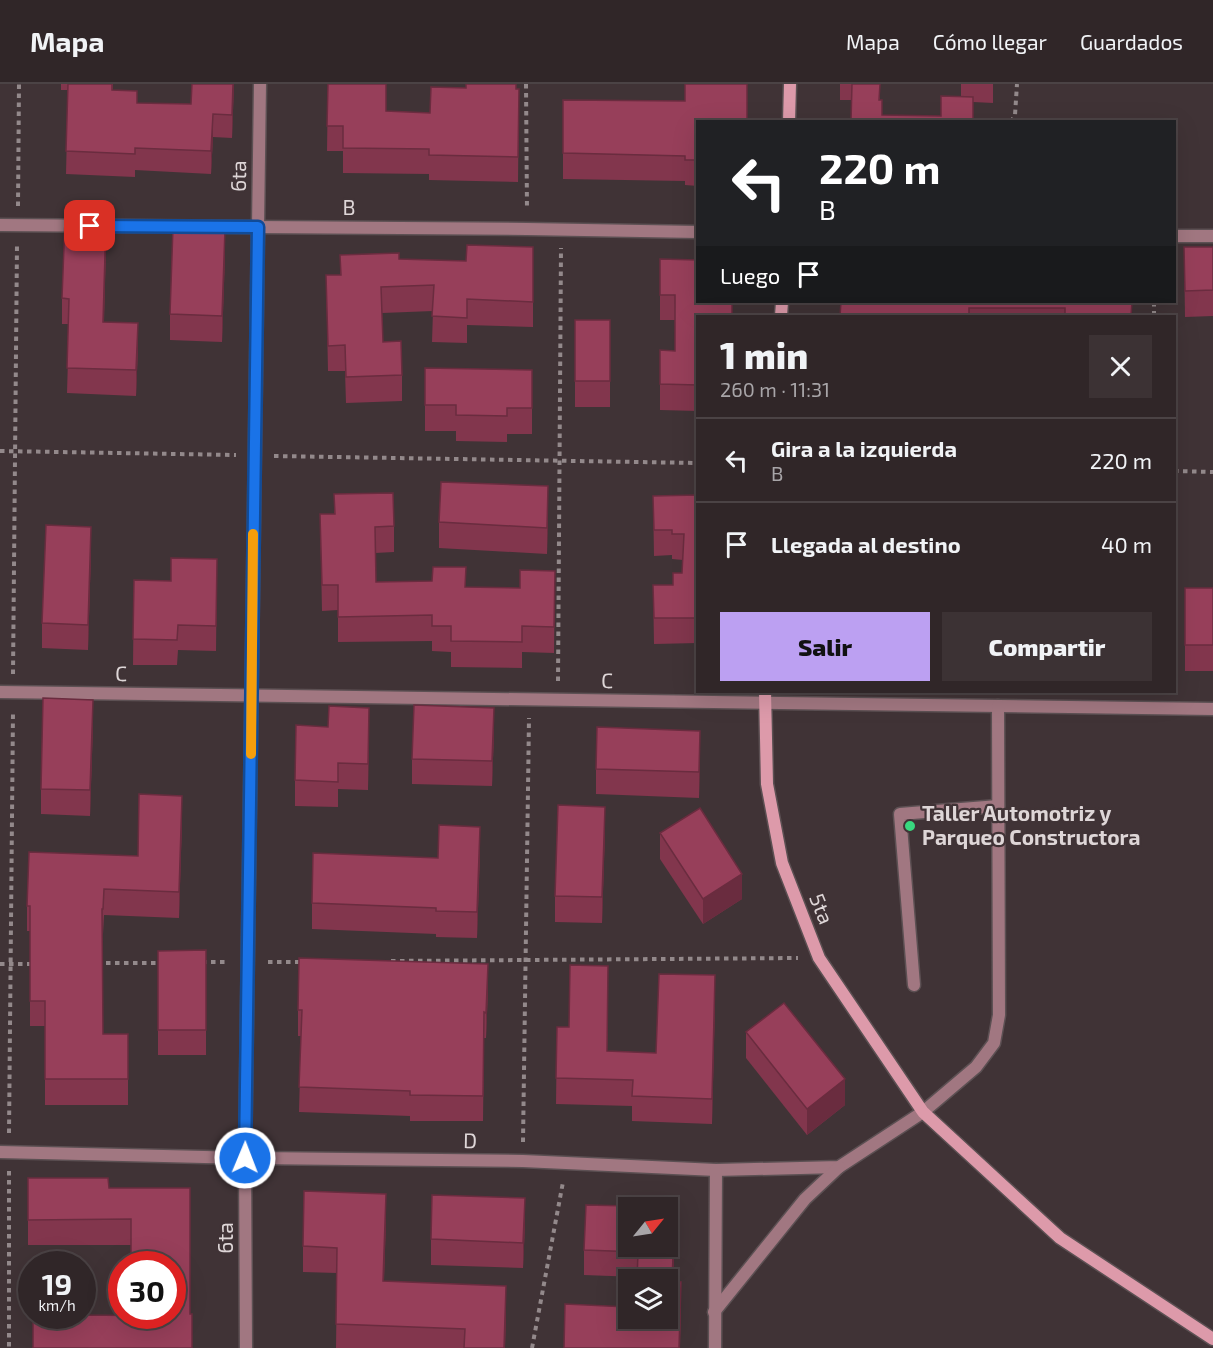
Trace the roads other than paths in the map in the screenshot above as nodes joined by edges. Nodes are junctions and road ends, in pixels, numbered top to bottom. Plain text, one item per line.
1 (260, 84) edge
2 (790, 84) edge
3 (789, 120) edge
4 (0, 225) edge
5 (258, 227) junction
6 (696, 232) edge
7 (1176, 236) edge
8 (1213, 236) edge
9 (6, 692) edge
10 (251, 696) junction
11 (764, 697) edge
12 (998, 706) junction
13 (1213, 709) edge
14 (999, 806) junction
15 (914, 985) dead end
16 (923, 1112) junction
17 (4, 1153) edge
18 (245, 1158) junction
19 (839, 1167) junction
20 (716, 1170) junction
21 (714, 1312) junction
22 (1213, 1339) edge
23 (246, 1348) edge
24 (715, 1348) edge

1 - 5 street, 6ta
2 - 3 street
4 - 5 street, B
5 - 6 street, B
5 - 10 street, 6ta
7 - 8 street
9 - 10 street, C
10 - 11 street, C
10 - 18 street, 6ta
11 - 12 street, C
11 - 16 street, 5ta
12 - 13 street, C
12 - 14 street
14 - 15 street
14 - 16 street
16 - 19 street
16 - 22 street, 5ta
17 - 18 street, D
18 - 20 street, D
18 - 23 street, 6ta
19 - 20 street, D
19 - 21 street
20 - 21 street
21 - 24 street

